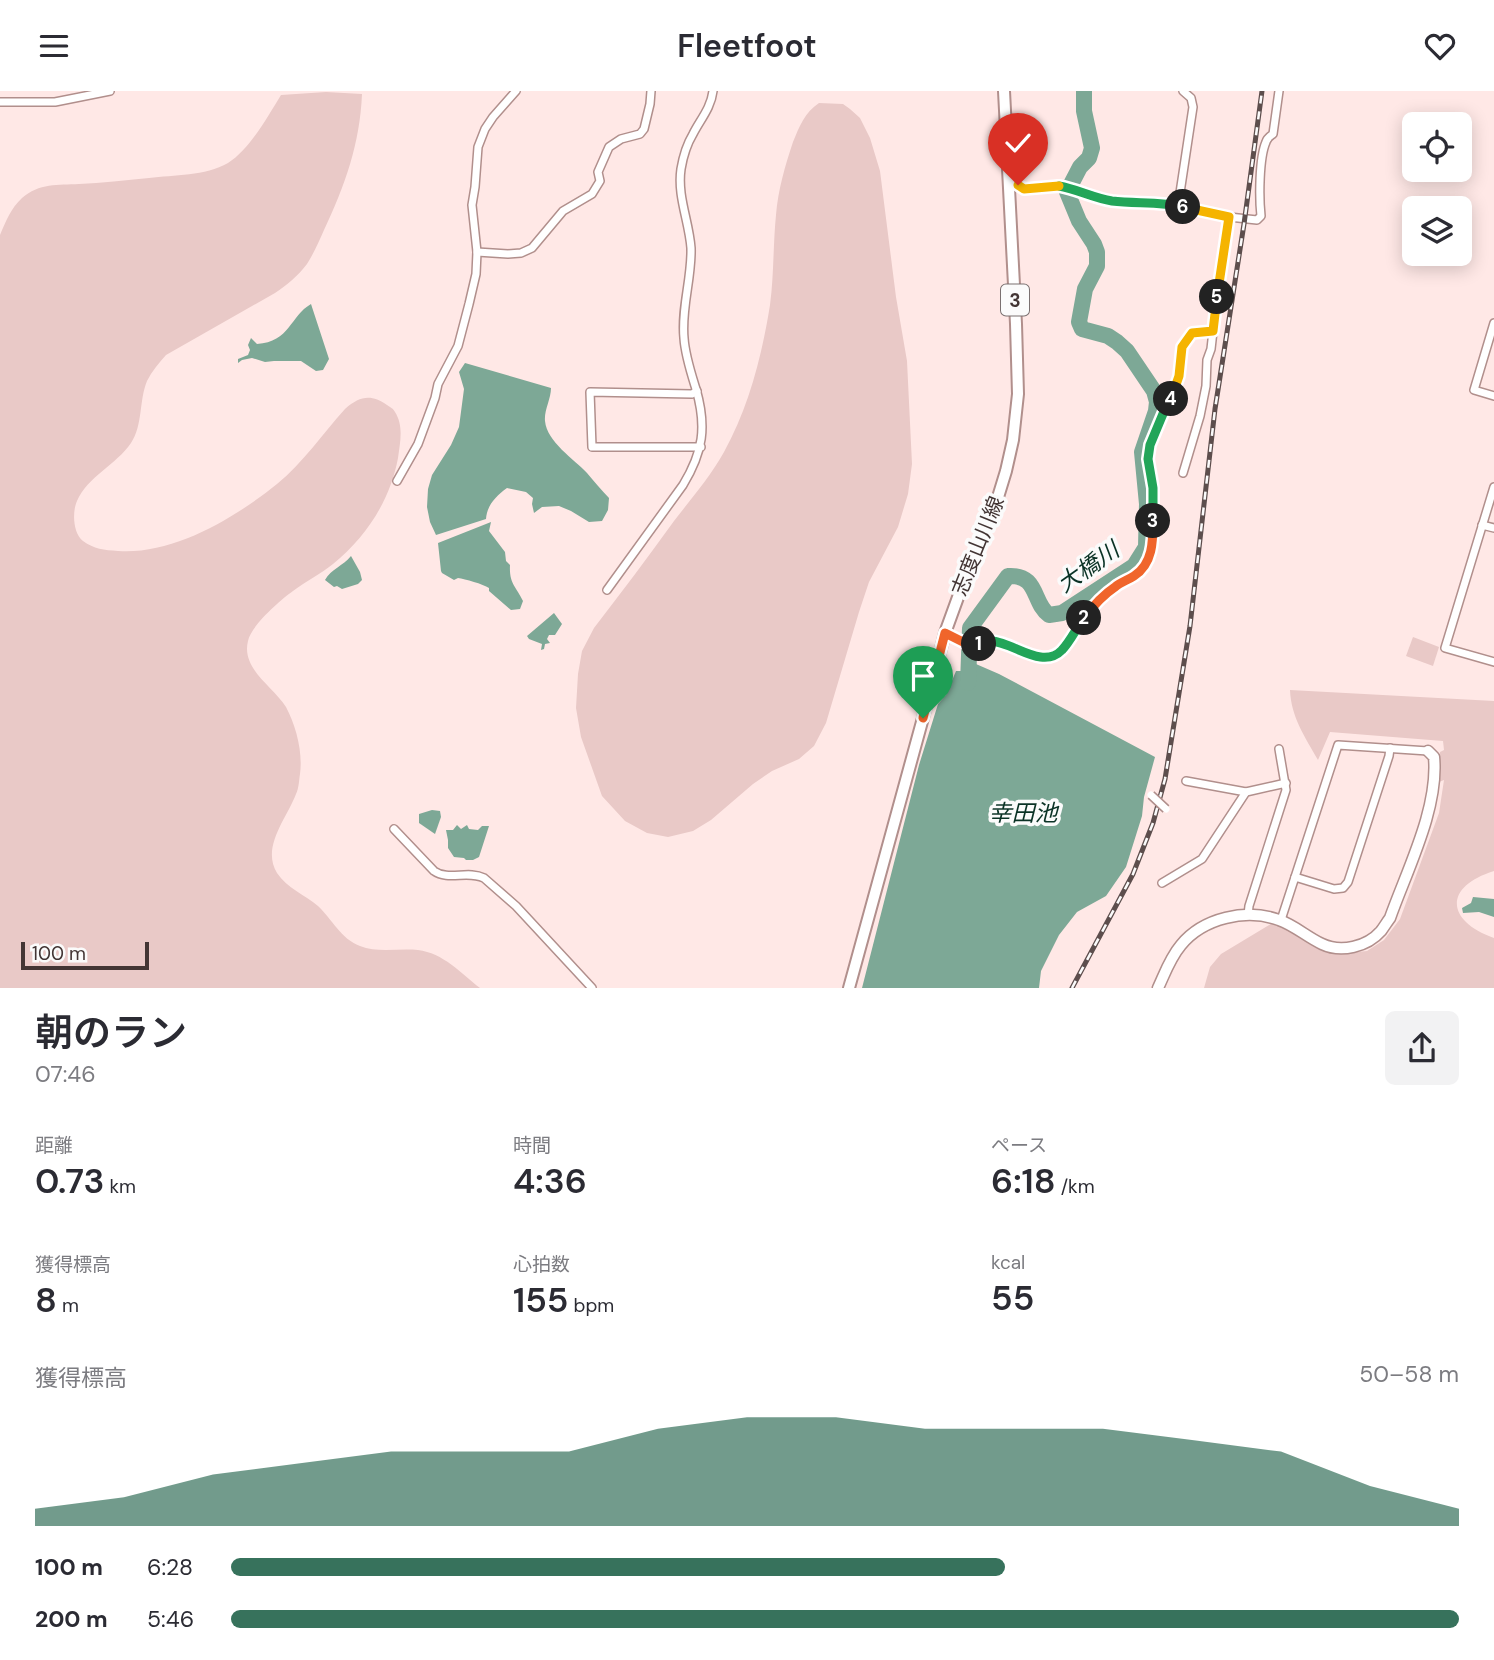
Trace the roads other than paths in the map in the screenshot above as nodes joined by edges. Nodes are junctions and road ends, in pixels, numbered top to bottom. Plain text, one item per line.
1 (110, 91) edge
2 (516, 91) edge
3 (650, 91) edge
4 (713, 91) edge
5 (1004, 91) edge
6 (1183, 91) edge
7 (1279, 91) edge
8 (71, 95) edge
9 (0, 102) edge
10 (1007, 160) junction
11 (1178, 205) junction
12 (1229, 217) junction
13 (477, 251) junction
14 (1494, 323) edge
15 (1213, 331) junction
16 (697, 391) junction
17 (1494, 396) edge
18 (701, 447) junction
19 (1183, 473) dead end
20 (397, 481) dead end
21 (1494, 487) edge
22 (1482, 525) junction
23 (1494, 528) edge
24 (607, 590) dead end
25 (945, 633) junction
26 (1493, 660) edge
27 (1390, 748) junction
28 (1279, 749) dead end
29 (1428, 751) joint
30 (1186, 781) dead end
31 (1286, 783) junction
32 (1246, 792) junction
33 (1150, 795) dead end
34 (1166, 809) dead end
35 (394, 829) dead end
36 (1296, 877) junction
37 (1162, 883) dead end
38 (1248, 915) junction
39 (1281, 920) junction
40 (592, 988) edge
41 (849, 988) edge
42 (1158, 988) edge

1 - 8 street
2 - 13 street
3 - 13 street
4 - 16 street
5 - 10 main road, 志度山川線 / 3
6 - 11 street
7 - 12 street
8 - 9 street
10 - 11 street
10 - 25 main road, 志度山川線 / 3
11 - 12 street
12 - 15 street
13 - 20 street
14 - 17 street
15 - 19 street
15 - 25 street
16 - 18 street
16 - 18 street
18 - 24 street
21 - 22 street
22 - 23 street
22 - 26 street
25 - 41 main road, 志度山川線 / 3
27 - 29 street
27 - 36 street
27 - 36 street
28 - 31 street
29 - 39 street
30 - 32 street
31 - 32 street
31 - 38 street
32 - 37 street
33 - 34 street, bridge
35 - 40 street
36 - 39 street
38 - 39 street
38 - 42 street

